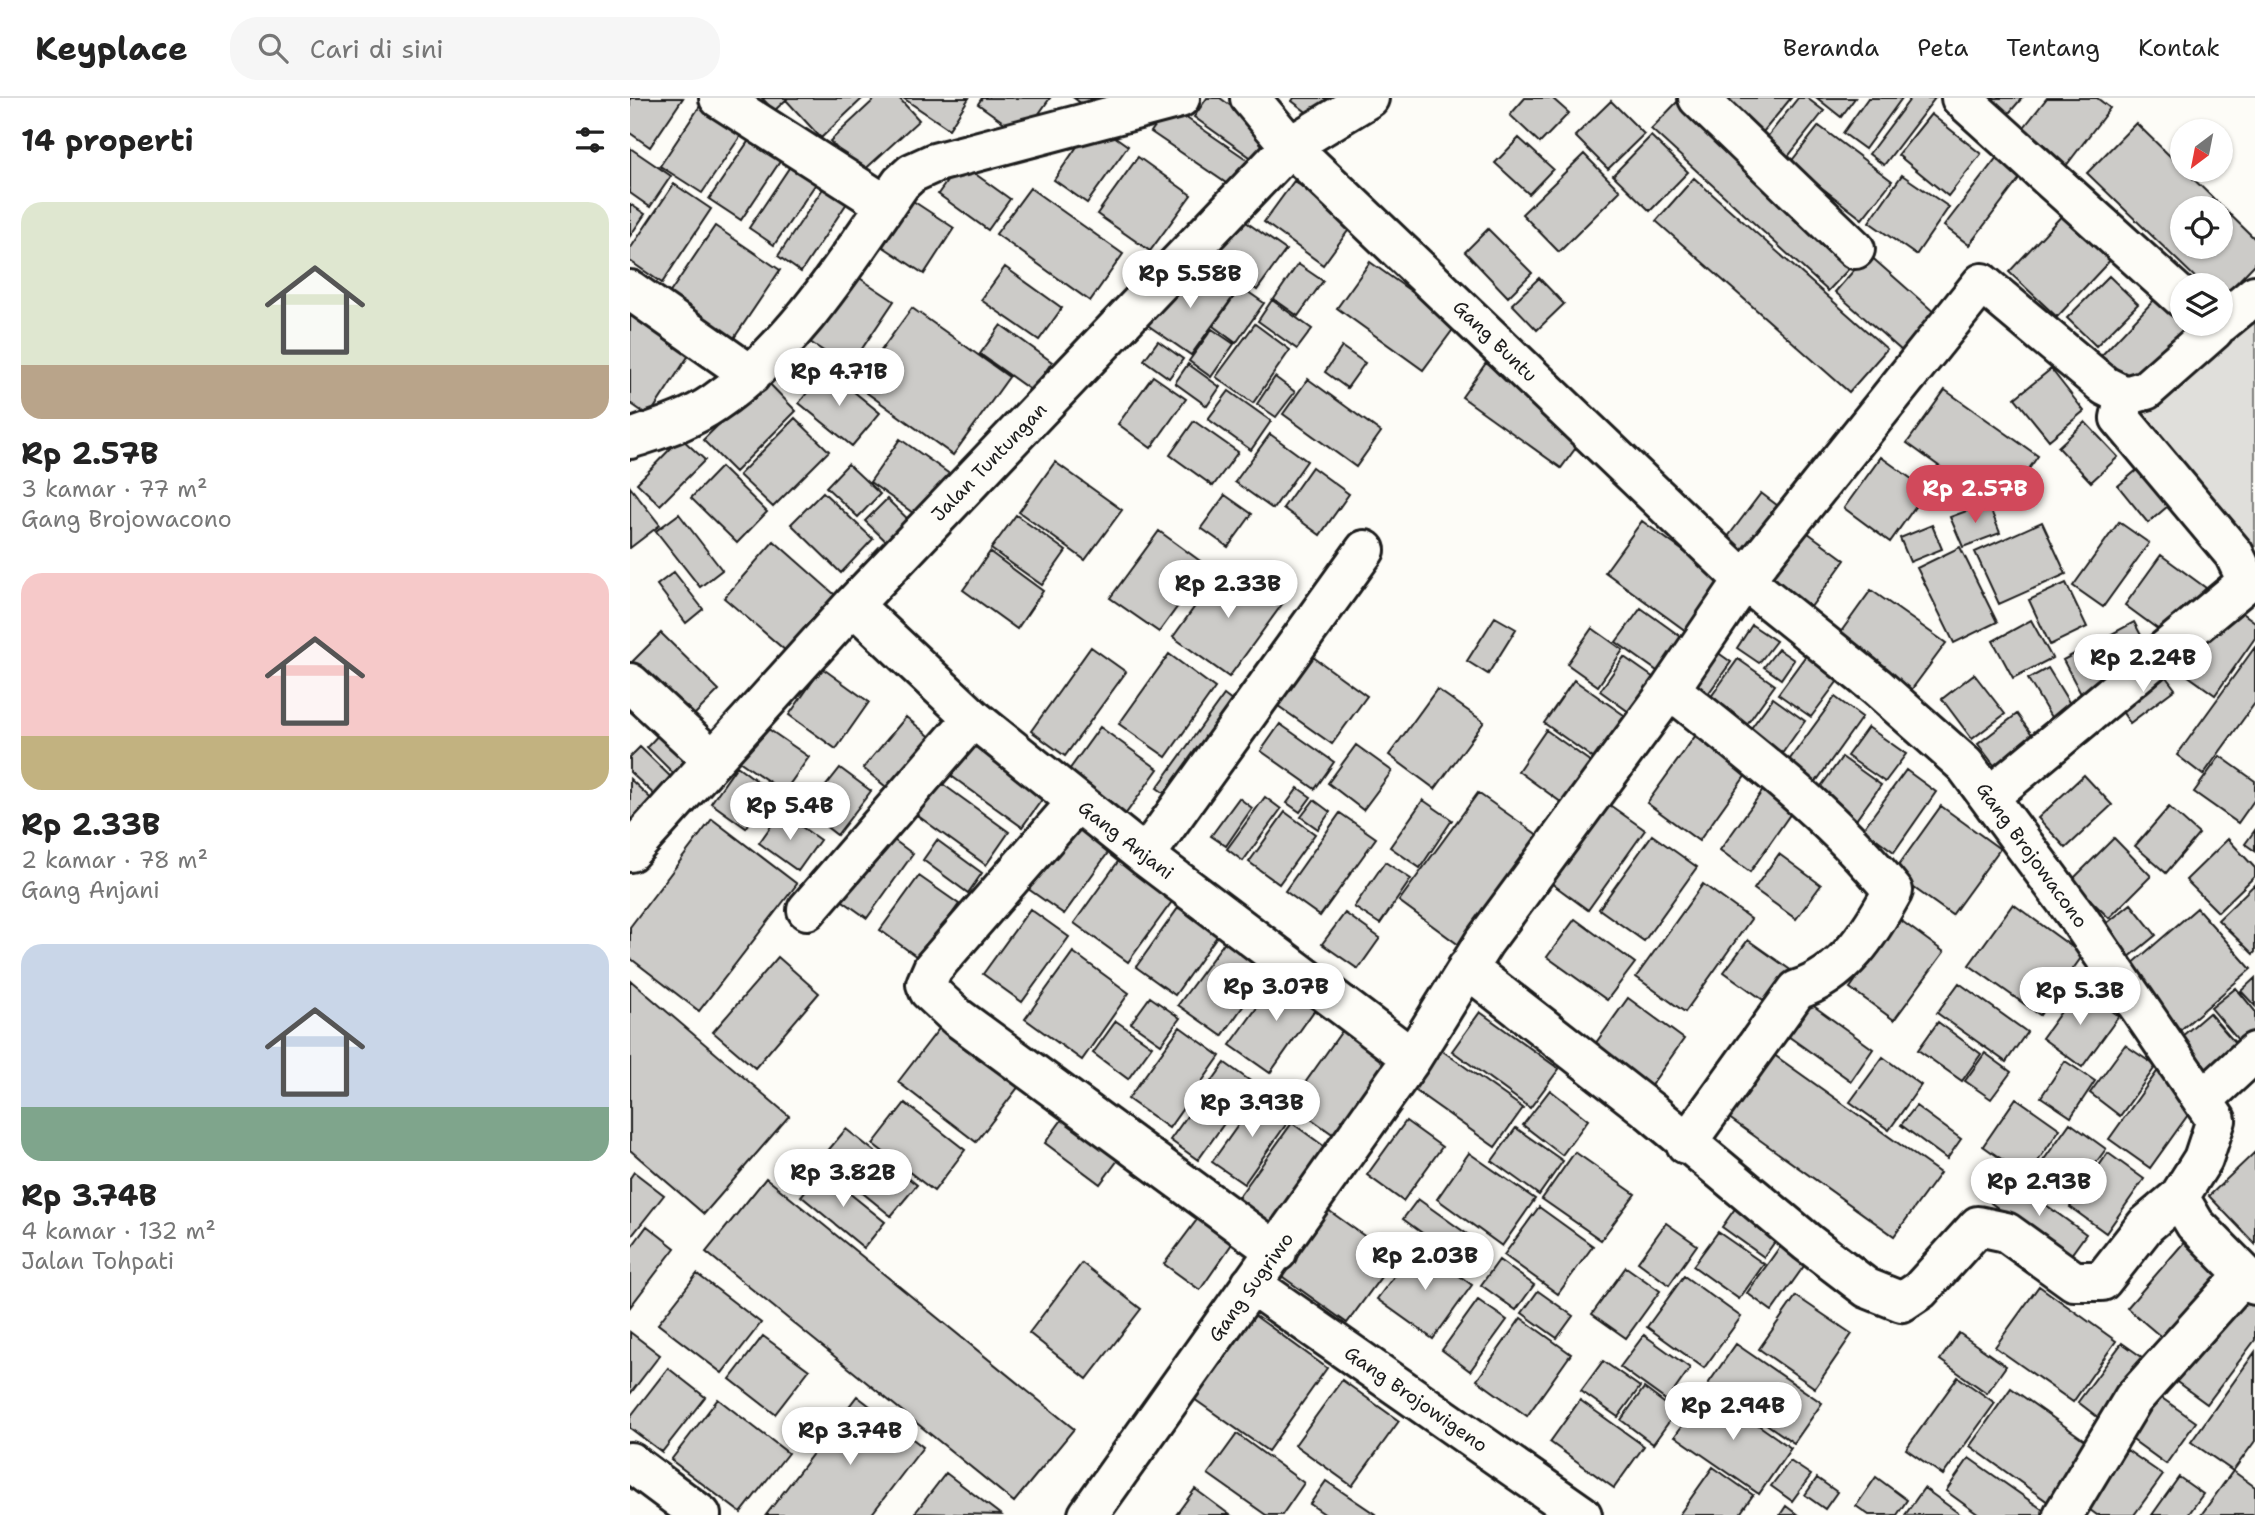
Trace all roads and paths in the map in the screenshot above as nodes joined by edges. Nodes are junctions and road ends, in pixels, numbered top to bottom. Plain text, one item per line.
1 (719, 98) edge
2 (1180, 98) edge
3 (1250, 98) edge
4 (1369, 98) edge
5 (1698, 98) edge
6 (1961, 98) edge
7 (1290, 146) junction
8 (886, 205) junction
9 (1855, 249) dead end
10 (2170, 287) edge
11 (630, 290) edge
12 (2255, 295) edge
13 (2233, 312) edge
14 (2204, 336) edge
15 (751, 374) junction
16 (2125, 396) junction
17 (630, 439) edge
18 (1365, 550) dead end
19 (1744, 580) junction
20 (853, 605) junction
21 (630, 683) edge
22 (1670, 689) junction
23 (973, 718) junction
24 (713, 760) junction
25 (1990, 796) junction
26 (1077, 802) junction
27 (630, 852) edge
28 (1145, 856) junction
29 (807, 910) dead end
30 (1467, 968) junction
31 (2255, 1052) edge
32 (1412, 1058) junction
33 (2203, 1100) junction
34 (1686, 1144) junction
35 (2179, 1197) junction
36 (1277, 1252) junction
37 (2249, 1280) edge
38 (1251, 1284) junction
39 (630, 1462) edge
40 (701, 1515) edge
41 (1088, 1515) edge
42 (1582, 1515) edge
43 (2063, 1515) edge

1 - 8 street
2 - 8 street
3 - 7 street, Gang Buntu
4 - 7 street, Jalan Tuntungan
5 - 9 street
6 - 10 street
7 - 19 street, Gang Buntu
7 - 20 street, Jalan Tuntungan
8 - 15 street
11 - 15 street
12 - 13 street
14 - 16 street
15 - 17 street
16 - 19 street, Gang Sugriwo
16 - 25 street
18 - 28 street
19 - 22 street, Gang Sugriwo
19 - 25 street, Gang Brojowacono
20 - 23 street, Gang Anjani
20 - 24 street, Jalan Tuntungan
21 - 24 street
22 - 30 street, Gang Sugriwo
22 - 34 street
23 - 26 street, Gang Anjani
23 - 29 street
24 - 27 street, Jalan Tuntungan
25 - 33 street, Gang Brojowacono
26 - 28 street, Gang Anjani
26 - 36 street
28 - 32 street, Gang Anjani
30 - 32 street, Gang Sugriwo
30 - 34 street
31 - 33 street
32 - 36 street, Gang Sugriwo
33 - 35 street, Gang Brojowacono
34 - 35 street, Gang Brojowacono
35 - 37 street
36 - 38 street, Gang Sugriwo
37 - 43 street
38 - 41 street, Gang Sugriwo
38 - 42 street, Gang Brojowigeno
39 - 40 street

